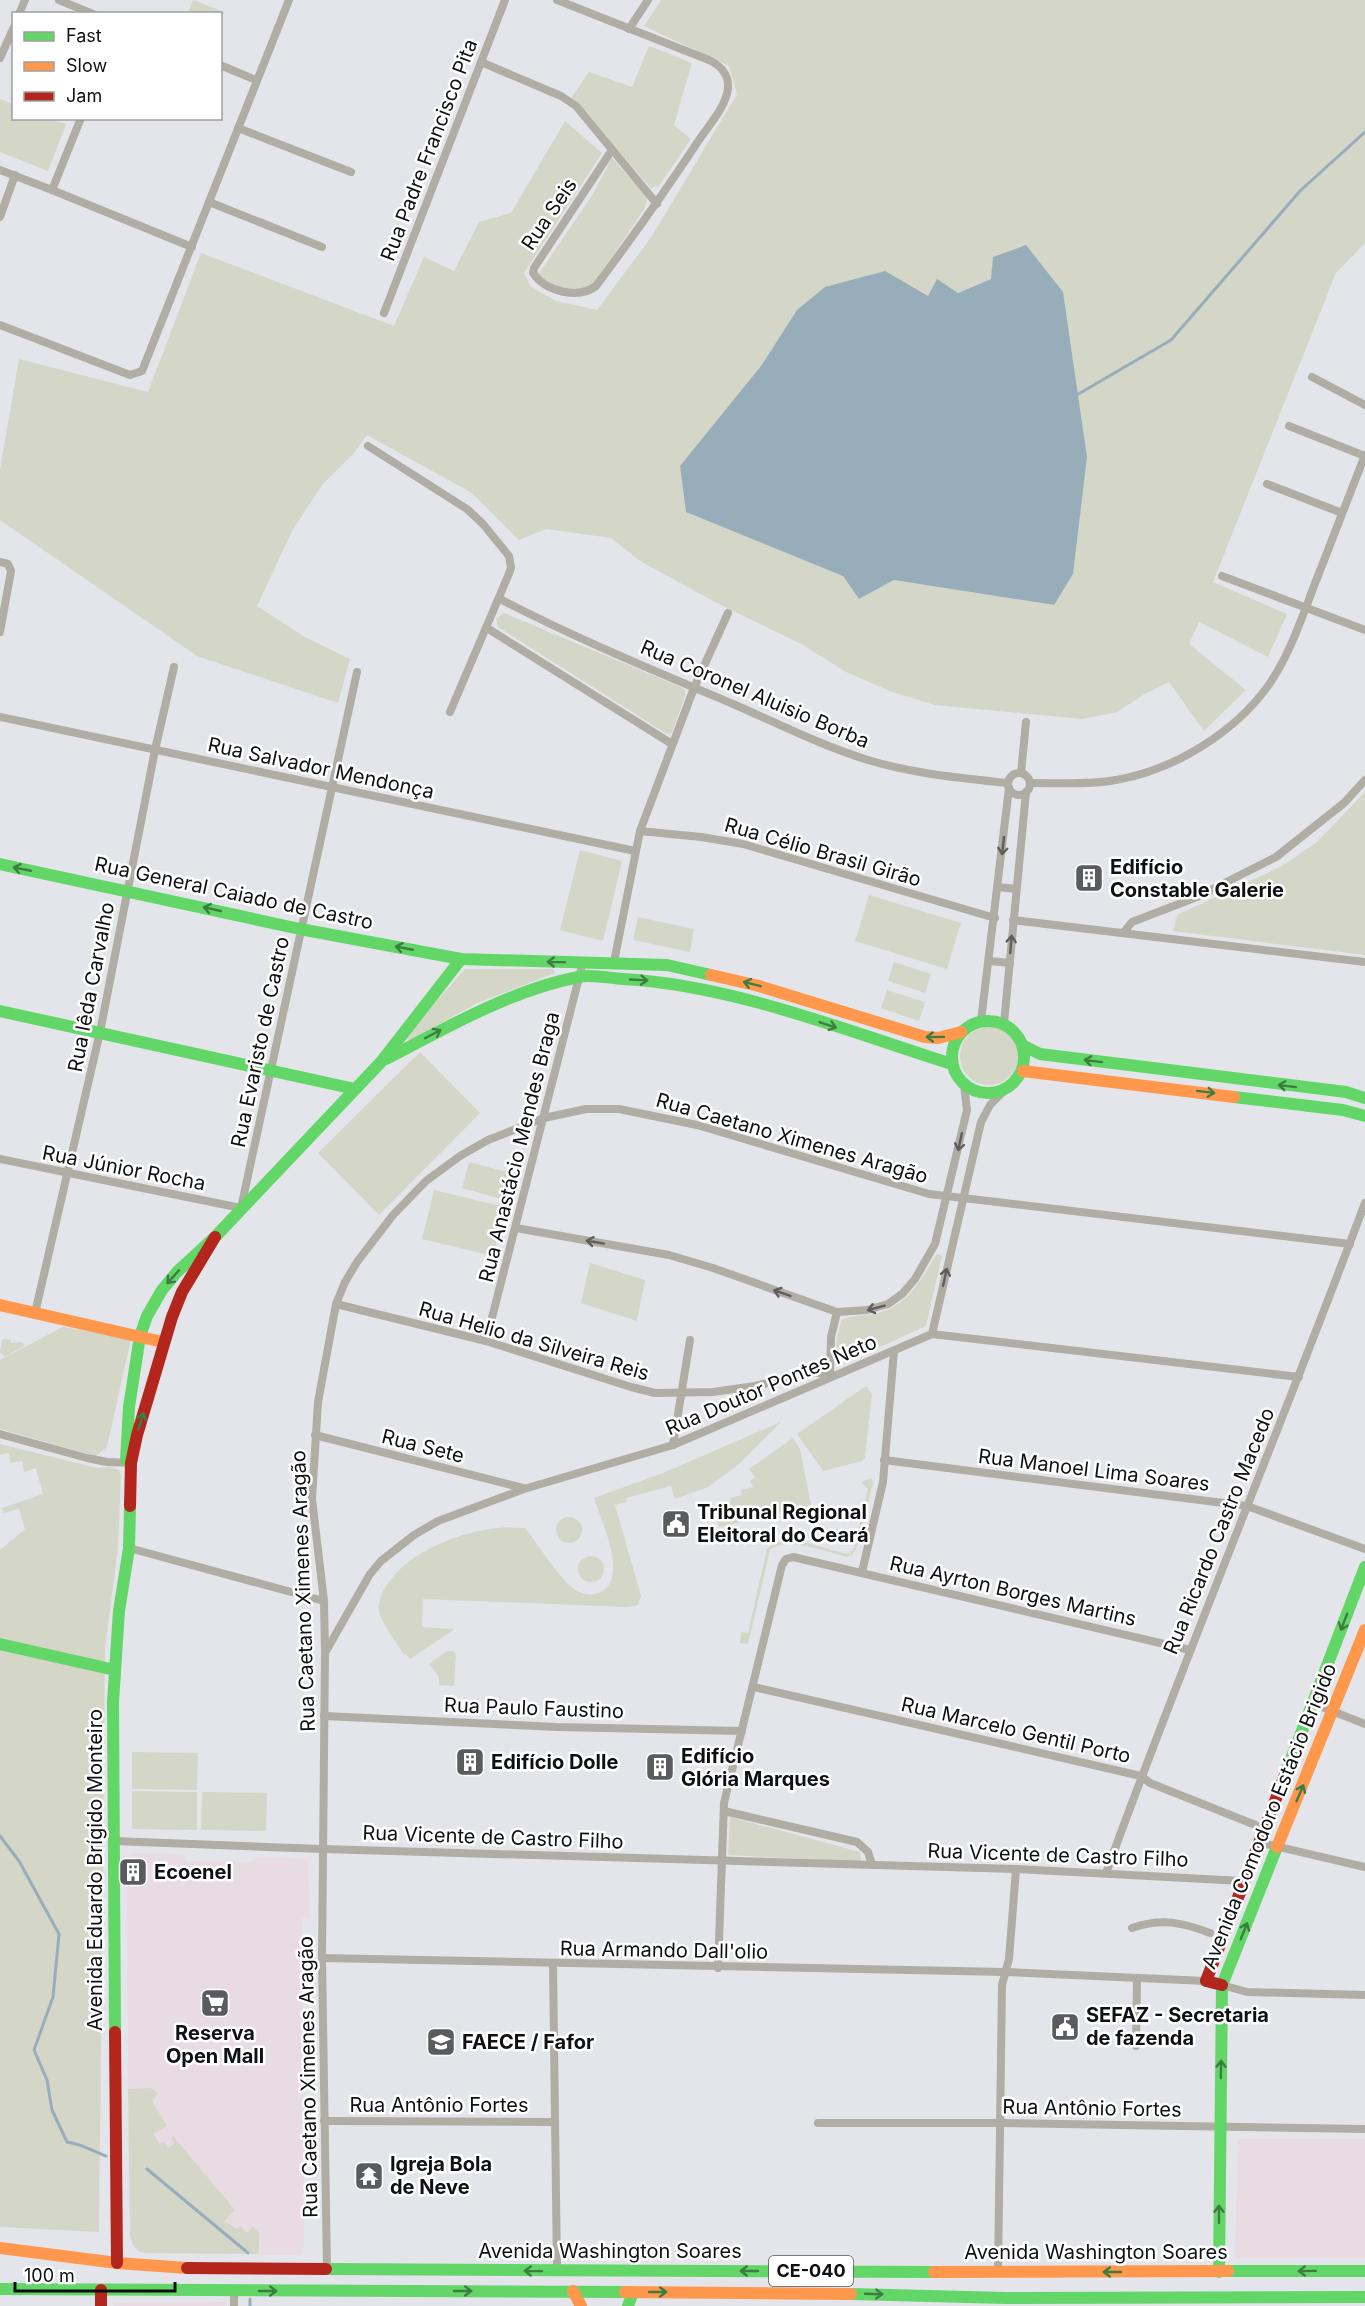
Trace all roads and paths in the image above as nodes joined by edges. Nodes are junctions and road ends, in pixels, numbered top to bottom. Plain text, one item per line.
1 (59, 0) edge
2 (289, 0) edge
3 (505, 0) edge
4 (556, 0) edge
5 (648, 0) edge
6 (69, 2) edge
7 (89, 12) edge
8 (629, 29) junction
9 (12, 31) edge
10 (0, 58) edge
11 (481, 62) junction
12 (222, 66) edge
13 (256, 80) junction
14 (80, 120) edge
15 (238, 128) junction
16 (612, 150) junction
17 (0, 170) edge
18 (351, 172) dead end
19 (15, 175) junction
20 (52, 190) junction
21 (209, 202) junction
22 (657, 204) junction
23 (0, 217) edge
24 (192, 247) junction
25 (322, 247) dead end
26 (384, 313) dead end
27 (0, 325) edge
28 (1312, 377) dead end
29 (1365, 405) edge
30 (1289, 426) dead end
31 (368, 446) dead end
32 (1365, 455) edge
33 (1267, 484) dead end
34 (1342, 513) junction
35 (0, 562) edge
36 (1222, 576) dead end
37 (500, 599) junction
38 (1306, 607) junction
39 (728, 613) dead end
40 (487, 628) junction
41 (1365, 630) edge
42 (0, 632) edge
43 (174, 667) dead end
44 (357, 672) dead end
45 (694, 688) junction
46 (450, 712) dead end
47 (0, 717) edge
48 (1026, 722) dead end
49 (672, 744) junction
50 (155, 750) junction
51 (1021, 773) junction
52 (1365, 780) edge
53 (1008, 785) junction
54 (333, 786) junction
55 (1028, 788) junction
56 (640, 831) junction
57 (635, 851) junction
58 (0, 864) edge
59 (998, 886) junction
60 (1016, 889) junction
61 (127, 890) junction
62 (995, 918) junction
63 (1013, 920) junction
64 (300, 929) junction
65 (1124, 932) junction
66 (461, 959) junction
67 (990, 961) junction
68 (583, 962) junction
69 (614, 962) junction
70 (1365, 962) edge
71 (1010, 963) junction
72 (710, 974) junction
73 (580, 976) junction
74 (706, 990) junction
75 (0, 1011) edge
76 (859, 1016) junction
77 (981, 1021) junction
78 (1004, 1023) junction
79 (100, 1032) junction
80 (961, 1032) junction
81 (852, 1033) junction
82 (1024, 1046) junction
83 (381, 1062) junction
84 (952, 1064) junction
85 (271, 1071) junction
86 (1023, 1071) junction
87 (1179, 1072) junction
88 (964, 1085) junction
89 (355, 1089) junction
90 (1176, 1089) junction
91 (1312, 1089) junction
92 (1004, 1091) junction
93 (1365, 1098) edge
94 (1310, 1106) junction
95 (1365, 1116) edge
96 (544, 1118) junction
97 (0, 1160) edge
98 (67, 1173) junction
99 (948, 1197) junction
100 (964, 1199) junction
101 (1365, 1203) edge
102 (241, 1208) junction
103 (516, 1228) junction
104 (215, 1237) junction
105 (935, 1244) junction
106 (1350, 1244) junction
107 (951, 1247) junction
108 (336, 1304) junction
109 (0, 1305) edge
110 (837, 1312) junction
111 (35, 1313) junction
112 (932, 1334) junction
113 (140, 1336) junction
114 (690, 1340) dead end
115 (486, 1341) junction
116 (164, 1342) junction
117 (894, 1351) junction
118 (830, 1376) junction
119 (1299, 1377) junction
120 (682, 1394) junction
121 (0, 1434) edge
122 (315, 1435) junction
123 (673, 1445) junction
124 (884, 1460) junction
125 (128, 1462) junction
126 (524, 1489) junction
127 (1247, 1506) junction
128 (129, 1548) junction
129 (1365, 1549) edge
130 (1365, 1567) edge
131 (862, 1572) junction
132 (324, 1601) junction
133 (1365, 1630) edge
134 (0, 1644) edge
135 (1190, 1650) junction
136 (325, 1652) junction
137 (115, 1670) junction
138 (754, 1687) junction
139 (1312, 1703) junction
140 (1334, 1712) junction
141 (324, 1716) junction
142 (1365, 1724) edge
143 (742, 1731) junction
144 (1142, 1776) junction
145 (724, 1811) junction
146 (1263, 1828) junction
147 (114, 1841) junction
148 (1258, 1842) junction
149 (1277, 1847) junction
150 (322, 1849) junction
151 (722, 1860) junction
152 (872, 1865) junction
153 (1365, 1867) edge
154 (1016, 1869) junction
155 (1106, 1873) junction
156 (1243, 1881) junction
157 (1132, 1928) dead end
158 (1215, 1936) junction
159 (322, 1958) junction
160 (553, 1964) junction
161 (718, 1968) junction
162 (1006, 1972) junction
163 (1137, 1977) junction
164 (1206, 1981) junction
165 (1222, 1985) junction
166 (1365, 1995) edge
167 (1136, 2046) dead end
168 (324, 2121) junction
169 (554, 2122) junction
170 (818, 2123) dead end
171 (1001, 2123) junction
172 (1219, 2127) junction
173 (1365, 2129) edge
174 (0, 2248) edge
175 (117, 2263) junction
176 (327, 2269) junction
177 (557, 2271) junction
178 (1365, 2271) edge
179 (998, 2272) junction
180 (1219, 2272) junction
181 (0, 2289) edge
182 (101, 2290) junction
183 (234, 2290) junction
184 (573, 2291) junction
185 (633, 2292) junction
186 (1365, 2297) edge
187 (1006, 2302) edge
188 (101, 2306) edge
189 (234, 2306) edge
190 (581, 2306) edge
191 (628, 2306) edge

1 - 6 street
2 - 13 street
3 - 11 street, Rua Padre Francisco Pita
4 - 8 street
5 - 8 street
6 - 7 street
8 - 22 street
9 - 10 street
11 - 16 street
11 - 26 street, Rua Padre Francisco Pita
12 - 13 street
13 - 15 street
14 - 20 street
15 - 18 street
15 - 21 street
16 - 22 street
16 - 22 street, Rua Seis
17 - 19 street
19 - 20 street
19 - 23 street
20 - 24 street
21 - 24 street
21 - 25 street
24 - 27 street
28 - 29 street
30 - 32 street
31 - 37 street
32 - 34 street
33 - 34 street
34 - 38 street
35 - 42 street
36 - 38 street
37 - 40 street
37 - 45 street, Rua Coronel Aluisio Borba
38 - 41 street
38 - 55 street
39 - 45 street
40 - 46 street
40 - 49 street
43 - 50 street, Rua Iêda Carvalho
44 - 54 street, Rua Evaristo de Castro
45 - 49 street
45 - 53 street, Rua Coronel Aluisio Borba
47 - 50 street, Rua Salvador Mendonça
48 - 51 street
49 - 56 street
50 - 54 street, Rua Salvador Mendonça
50 - 61 street, Rua Iêda Carvalho
51 - 53 street
51 - 55 street
52 - 65 street
53 - 55 street
53 -> 59 street
54 - 57 street, Rua Salvador Mendonça
54 - 64 street, Rua Evaristo de Castro
55 - 60 street
56 - 57 street
56 - 62 street, Rua Célio Brasil Girão
57 - 69 street
61 -> 58 main road, Rua General Caiado de Castro
59 - 60 street
59 - 62 street
60 - 63 street
64 -> 61 main road, Rua General Caiado de Castro
61 - 79 street, Rua Iêda Carvalho
62 - 67 street
63 - 65 street
71 -> 63 street
66 -> 64 main road, Rua General Caiado de Castro
64 - 85 street, Rua Evaristo de Castro
65 - 70 street
68 -> 66 main road, Rua General Caiado de Castro
66 - 83 main road, Avenida Eduardo Brígido Monteiro
67 - 71 street
67 - 77 street
68 - 69 main road, Rua General Caiado de Castro
68 - 73 street, Rua Anastácio Mendes Braga
69 - 72 main road, Rua General Caiado de Castro
71 - 78 street
72 - 74 main road
76 -> 72 main road, Rua General Caiado de Castro
73 -> 74 main road
83 -> 73 main road
73 - 96 street, Rua Anastácio Mendes Braga
74 -> 81 main road
75 - 79 main road
80 -> 76 main road, Rua General Caiado de Castro
76 - 81 main road
77 - 78 main road
77 - 80 main road
78 - 82 main road
79 - 85 main road
79 - 98 street, Rua Iêda Carvalho
80 - 84 main road
81 - 84 main road
82 - 86 main road
87 -> 82 main road
83 - 89 main road, Avenida Eduardo Brígido Monteiro
84 - 88 main road
85 - 89 main road
85 - 102 street, Rua Evaristo de Castro
86 - 90 main road
86 - 92 main road
87 - 90 main road
91 -> 87 main road
88 - 92 main road
88 -> 99 street
89 - 102 main road, Avenida Eduardo Brígido Monteiro
90 -> 94 main road
91 - 93 main road
91 - 94 main road
92 - 100 street
94 - 95 main road
96 - 99 street, Rua Caetano Ximenes Aragão
96 - 103 street, Rua Anastácio Mendes Braga
96 - 108 street, Rua Caetano Ximenes Aragão
97 - 98 street, Rua Júnior Rocha
98 - 102 street, Rua Júnior Rocha
98 - 111 street, Rua Iêda Carvalho
99 - 100 street, Rua Caetano Ximenes Aragão
99 - 105 street
100 - 106 street, Rua Caetano Ximenes Aragão
100 - 107 street
101 - 106 street, Rua Ricardo Castro Macedo
102 - 104 main road, Avenida Eduardo Brígido Monteiro
110 -> 103 street
103 - 115 street, Rua Anastácio Mendes Braga
104 -> 113 main road, Avenida Eduardo Brígido Monteiro
104 - 116 main road, Avenida Eduardo Brígido Monteiro
105 - 107 street
105 -> 110 street
106 - 119 street, Rua Ricardo Castro Macedo
112 -> 107 street
108 - 115 street, Rua Helio da Silveira Reis
108 - 122 street, Rua Caetano Ximenes Aragão
109 - 111 main road
110 - 118 street
111 - 113 main road
112 - 117 street, Rua Doutor Pontes Neto
112 - 119 street
113 - 116 main road
113 - 125 main road, Avenida Eduardo Brígido Monteiro
114 - 120 street
115 - 120 street, Rua Helio da Silveira Reis
125 -> 116 main road, Avenida Eduardo Brígido Monteiro
117 - 118 street, Rua Doutor Pontes Neto
117 - 124 street
118 - 120 street, Rua Helio da Silveira Reis
118 - 123 street, Rua Doutor Pontes Neto
119 - 127 street, Rua Ricardo Castro Macedo
120 - 123 street
121 - 125 street
122 - 126 street, Rua Sete
122 - 132 street, Rua Caetano Ximenes Aragão
123 - 126 street, Rua Doutor Pontes Neto
124 - 127 street, Rua Manoel Lima Soares
124 - 131 street
125 - 128 main road, Avenida Eduardo Brígido Monteiro
126 - 136 street, Rua Doutor Pontes Neto
127 - 129 street, Rua Manoel Lima Soares
127 - 135 street, Rua Ricardo Castro Macedo
128 - 132 street
128 - 137 main road, Avenida Eduardo Brígido Monteiro
130 -> 139 main road, Avenida Comodoro Estácio Brigido
131 - 135 street, Rua Ayrton Borges Martins
131 - 138 street, Rua Ayrton Borges Martins
132 - 136 street, Rua Caetano Ximenes Aragão
133 - 140 main road, Avenida Comodoro Estácio Brigido
134 - 137 main road
135 - 144 street, Rua Ricardo Castro Macedo
136 - 141 street, Rua Caetano Ximenes Aragão
137 - 147 main road, Avenida Eduardo Brígido Monteiro
138 - 143 street
138 - 144 street, Rua Marcelo Gentil Porto
139 - 140 street
139 - 146 main road, Avenida Comodoro Estácio Brigido
140 - 142 street
149 -> 140 main road, Avenida Comodoro Estácio Brigido
141 - 143 street, Rua Paulo Faustino
141 - 150 street, Rua Caetano Ximenes Aragão
143 - 145 street
144 - 146 street, Rua Marcelo Gentil Porto
144 - 155 street, Rua Ricardo Castro Macedo
145 - 151 street
145 - 152 street
146 - 148 main road, Avenida Comodoro Estácio Brigido
147 - 150 street, Rua Vicente de Castro Filho
147 - 175 main road, Avenida Eduardo Brígido Monteiro
148 - 149 street
148 - 156 main road, Avenida Comodoro Estácio Brigido
149 - 153 street
165 -> 149 main road, Avenida Comodoro Estácio Brigido
150 - 151 street, Rua Vicente de Castro Filho
150 - 159 street, Rua Caetano Ximenes Aragão
151 - 152 street, Rua Vicente de Castro Filho
151 - 161 street
152 - 154 street, Rua Vicente de Castro Filho
154 - 155 street, Rua Vicente de Castro Filho
154 - 162 street
155 - 156 street, Rua Vicente de Castro Filho
156 - 158 main road, Avenida Comodoro Estácio Brigido
157 - 158 street
158 - 164 main road, Avenida Comodoro Estácio Brigido
159 - 160 street, Rua Armando Dall'olio
159 - 168 street, Rua Caetano Ximenes Aragão
160 - 161 street, Rua Armando Dall'olio
160 - 169 street
161 - 162 street, Rua Armando Dall'olio
162 - 163 street, Rua Armando Dall'olio
162 - 171 street
163 - 164 street, Rua Armando Dall'olio
163 - 167 street
164 - 165 main road
165 - 166 street
172 -> 165 main road, Avenida Comodoro Estácio Brigido
168 - 169 street, Rua Antônio Fortes
168 - 176 street, Rua Caetano Ximenes Aragão
169 - 177 street
170 - 171 street, Rua Antônio Fortes
171 - 172 street, Rua Antônio Fortes
171 - 179 street
172 - 173 street, Rua Antônio Fortes
180 -> 172 main road, Avenida Comodoro Estácio Brigido
174 - 175 main road, Avenida Washington Soares / CE-040
175 - 176 main road, Avenida Washington Soares / CE-040
177 -> 176 main road, Avenida Washington Soares / CE-040
179 -> 177 main road, Avenida Washington Soares / CE-040
178 -> 180 main road, Avenida Washington Soares / CE-040
180 -> 179 main road, Avenida Washington Soares / CE-040
181 - 182 main road, Avenida Washington Soares / CE-040
182 - 183 main road, Avenida Washington Soares / CE-040
182 - 188 main road
183 -> 184 main road, Avenida Washington Soares / CE-040
183 - 189 street
184 - 185 main road, Avenida Washington Soares / CE-040
184 - 190 main road
185 -> 187 main road, Avenida Washington Soares / CE-040
185 - 191 main road
186 - 187 main road, Avenida Washington Soares / CE-040

